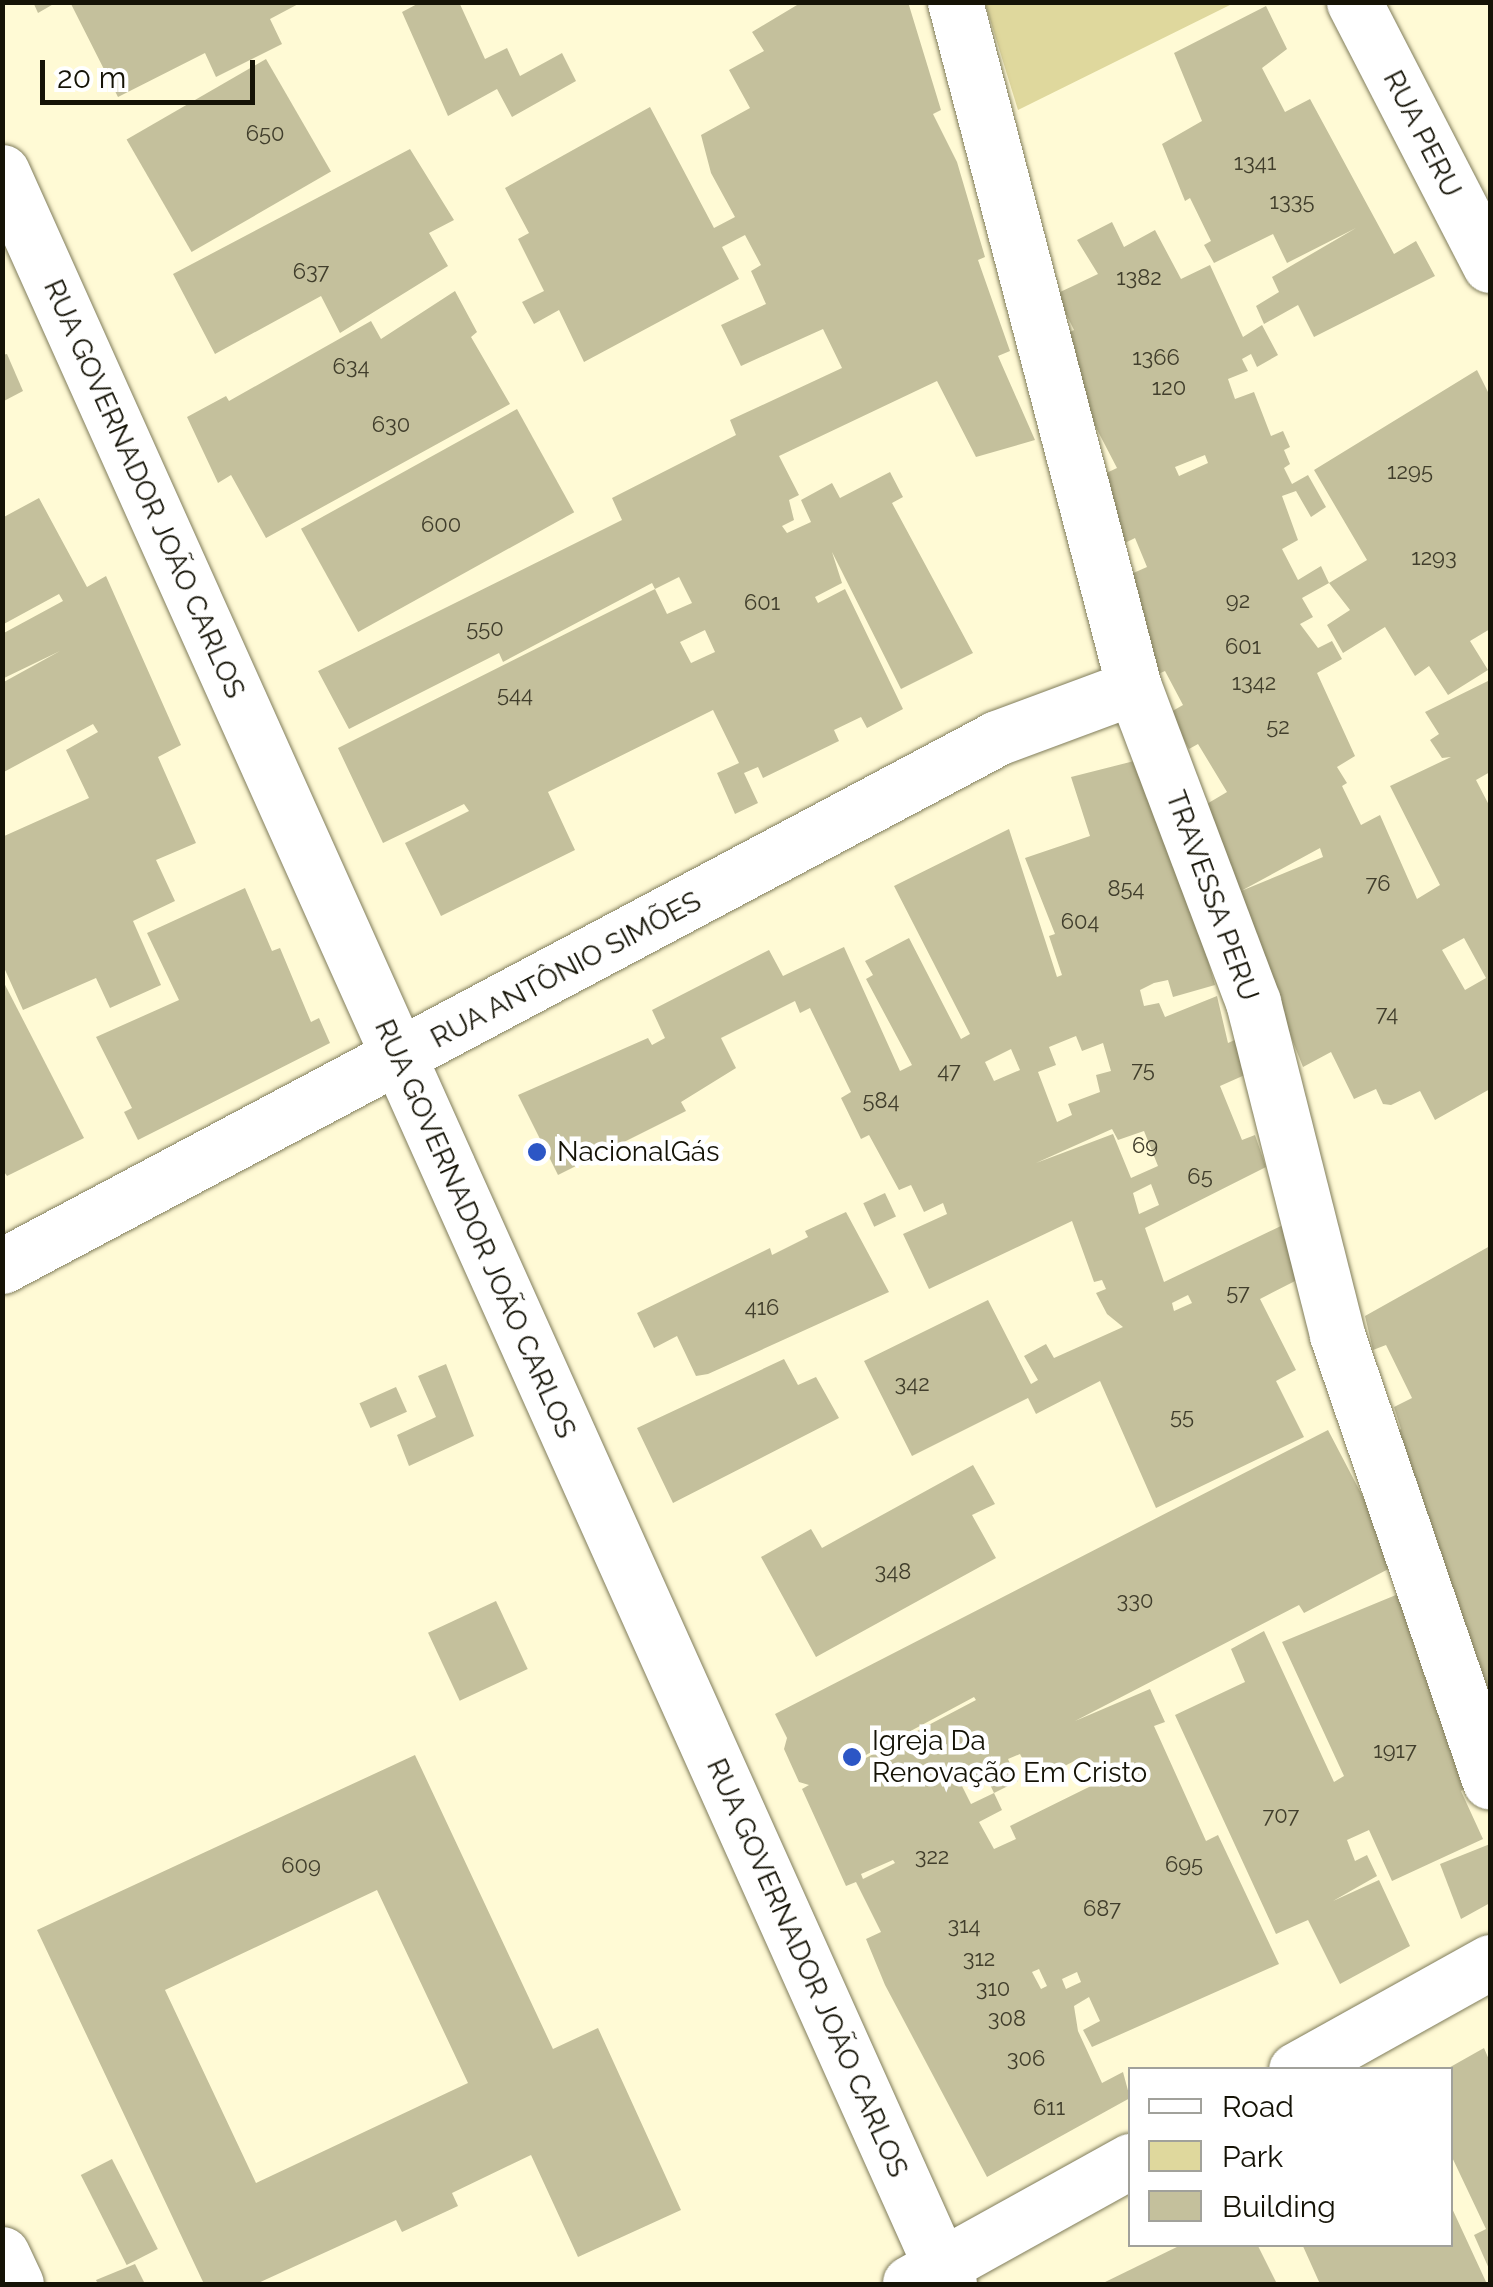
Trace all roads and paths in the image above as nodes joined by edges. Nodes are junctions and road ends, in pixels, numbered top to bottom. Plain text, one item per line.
1 (955, 2) edge
2 (1354, 2) edge
3 (2, 172) edge
4 (1490, 265) edge
5 (1134, 688) junction
6 (399, 1060) junction
7 (2, 1266) edge
8 (1490, 1782) edge
9 (1490, 1962) edge
10 (1301, 2067) edge
11 (1128, 2162) edge
12 (2, 2254) edge
13 (932, 2278) edge
14 (16, 2284) edge

1 - 5 street, TRAVESSA PERU
2 - 4 street, RUA PERU
3 - 6 street, RUA GOVERNADOR JOÃO CARLOS
5 - 6 street, RUA ANTÔNIO SIMÕES
5 - 8 street, TRAVESSA PERU
6 - 7 street, RUA ANTÔNIO SIMÕES
6 - 13 street, RUA GOVERNADOR JOÃO CARLOS
9 - 10 street
11 - 13 street
12 - 14 street

